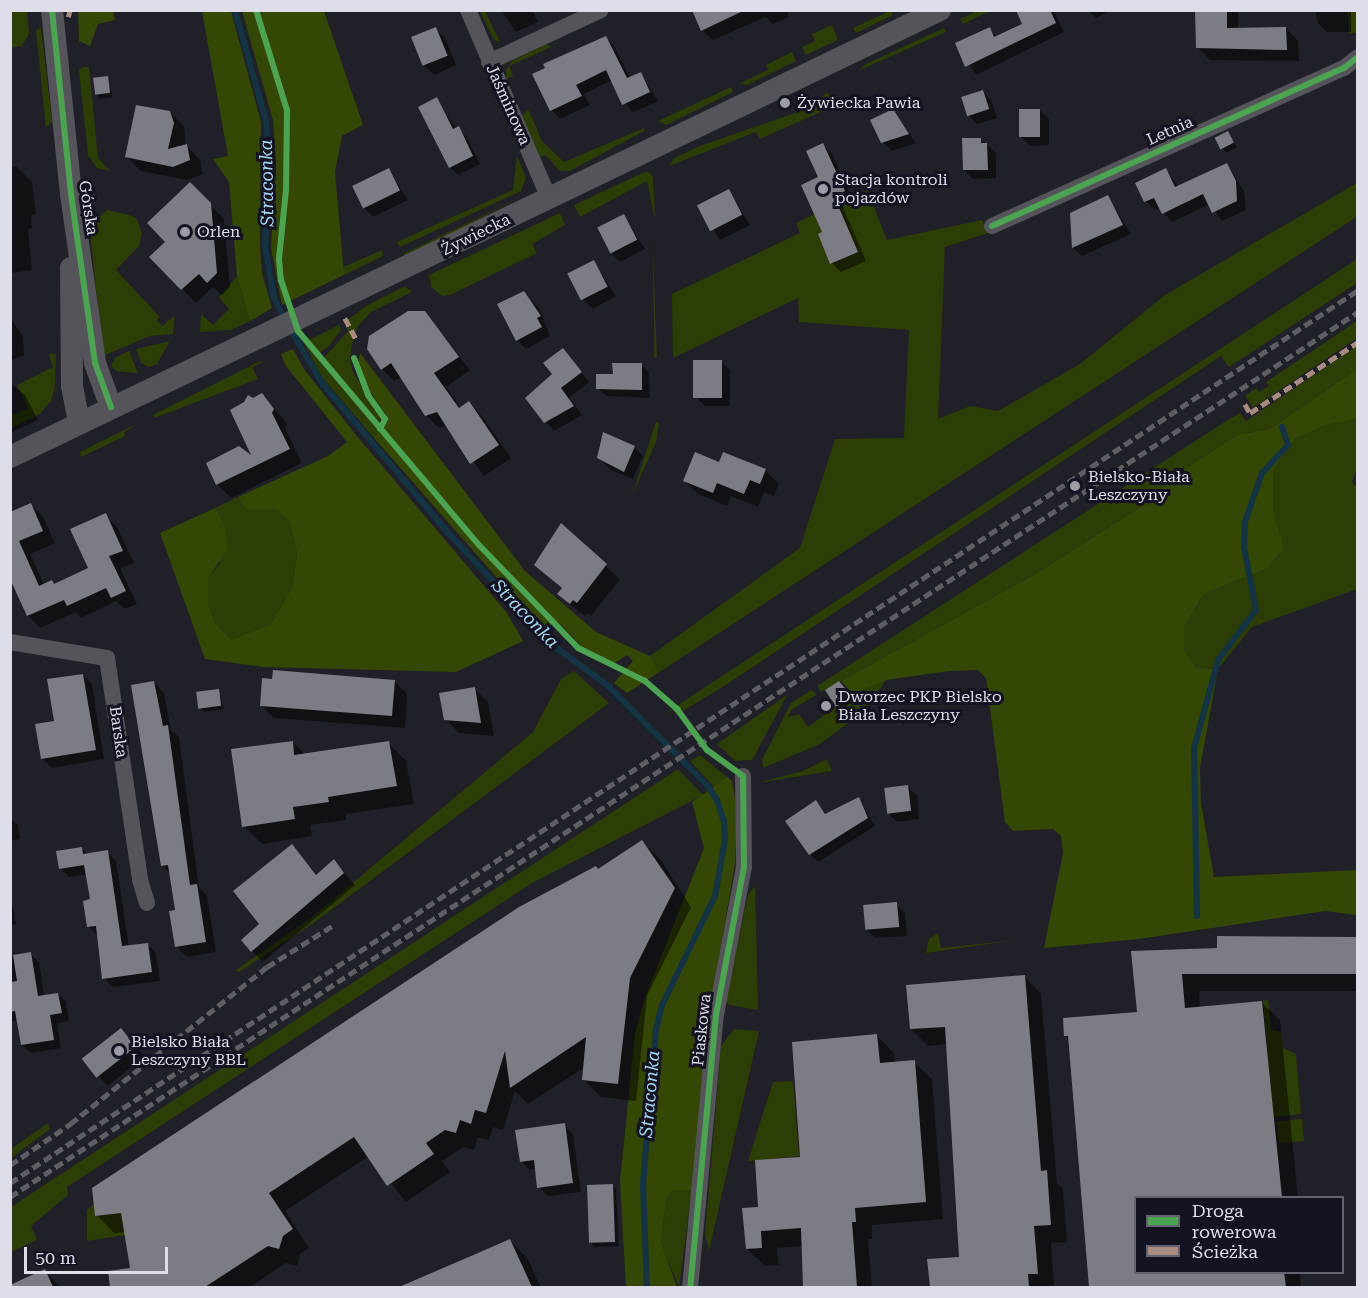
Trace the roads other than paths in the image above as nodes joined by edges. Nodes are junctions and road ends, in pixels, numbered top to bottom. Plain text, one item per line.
1 (52, 10) edge
2 (468, 10) edge
3 (601, 10) edge
4 (940, 10) edge
5 (1358, 57) edge
6 (489, 62) junction
7 (71, 194) junction
8 (549, 198) junction
9 (992, 226) dead end
10 (111, 407) junction
11 (79, 422) junction
12 (10, 457) edge
13 (10, 642) edge
14 (743, 776) dead end
15 (147, 903) dead end
16 (690, 1287) edge

1 - 7 main road, Górska
2 - 6 street, Jaśminowa
3 - 6 street
4 - 8 main road, Żywiecka
5 - 9 street, Letnia
6 - 8 street, Jaśminowa
7 - 10 main road, Górska
7 - 11 main road, Górska
8 - 10 main road, Żywiecka
10 - 11 main road, Żywiecka
11 - 12 main road, Żywiecka
13 - 15 street, Barska
14 - 16 street, Piaskowa

